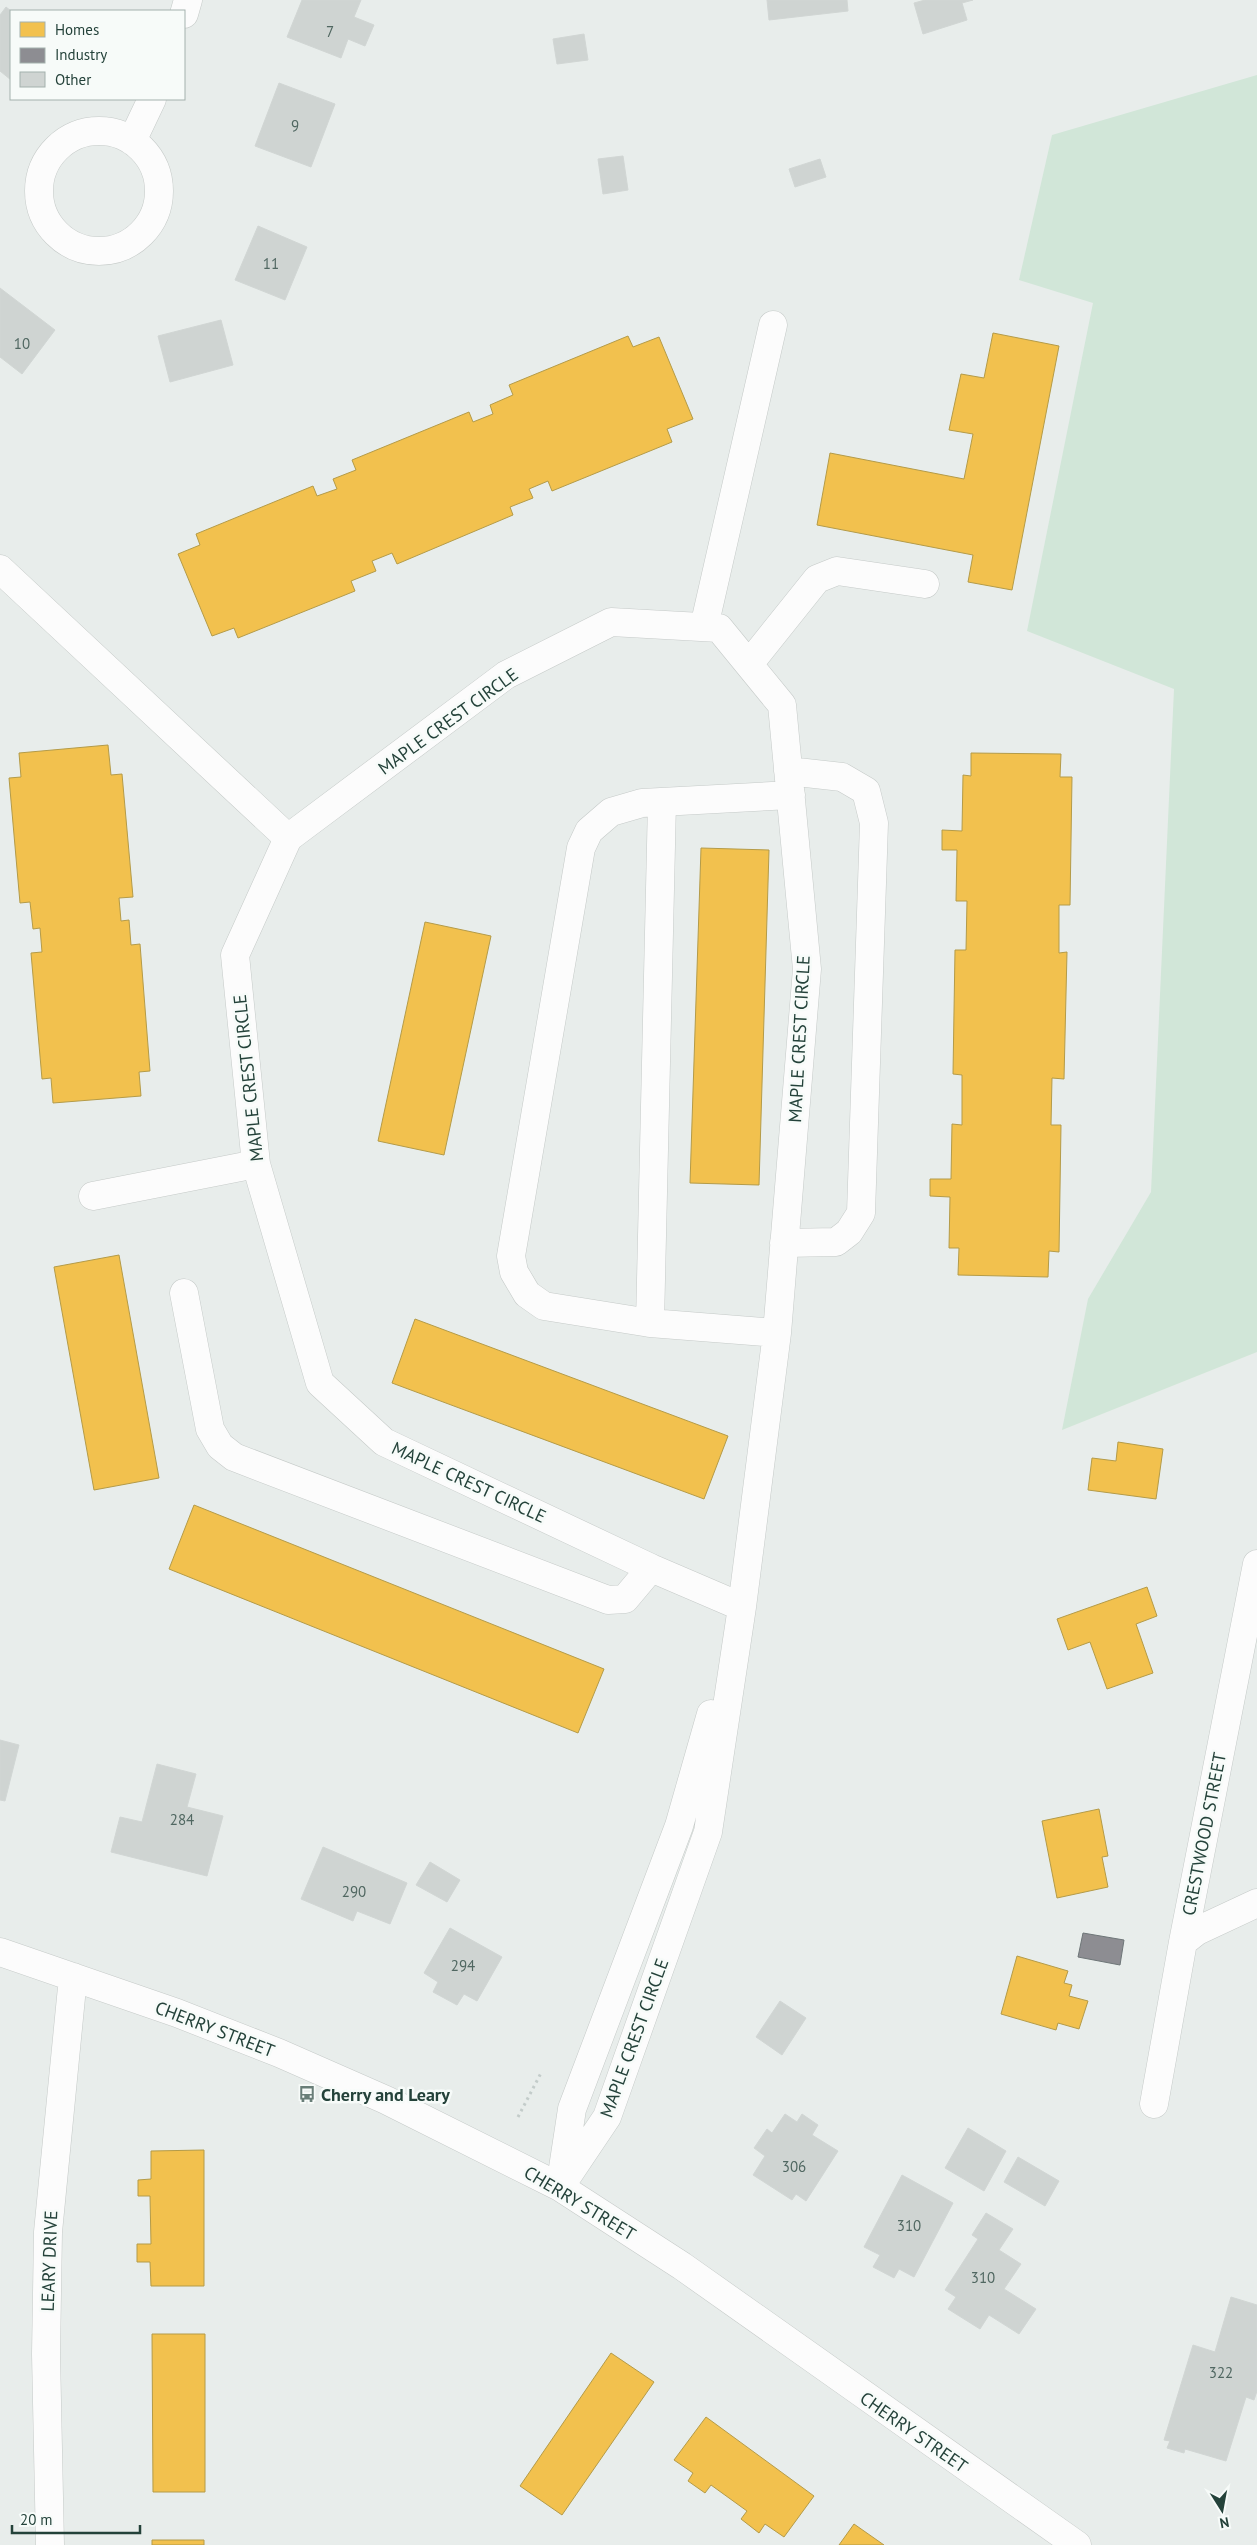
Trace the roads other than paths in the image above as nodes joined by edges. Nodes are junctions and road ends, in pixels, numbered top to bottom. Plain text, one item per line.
1 (152, 100) edge
2 (132, 141) junction
3 (773, 325) dead end
4 (0, 569) edge
5 (925, 584) dead end
6 (704, 627) junction
7 (749, 664) junction
8 (789, 783) junction
9 (662, 802) junction
10 (288, 838) junction
11 (256, 1164) junction
12 (93, 1196) dead end
13 (784, 1243) junction
14 (184, 1293) dead end
15 (650, 1323) junction
16 (777, 1333) junction
17 (1257, 1564) edge
18 (651, 1568) junction
19 (742, 1607) junction
20 (1257, 1903) edge
21 (1183, 1942) junction
22 (0, 1952) edge
23 (73, 1977) junction
24 (1154, 2104) dead end
25 (560, 2187) junction
26 (50, 2545) edge
27 (1077, 2545) edge

1 - 2 street
2 - 2 street
3 - 6 street
4 - 10 street
5 - 7 street
6 - 7 street, MAPLE CREST CIRCLE
6 - 10 street, MAPLE CREST CIRCLE
7 - 8 street, MAPLE CREST CIRCLE
8 - 9 street
8 - 13 street, MAPLE CREST CIRCLE
8 - 13 street
9 - 15 street
9 - 15 street
10 - 11 street, MAPLE CREST CIRCLE
11 - 12 street
11 - 18 street, MAPLE CREST CIRCLE
13 - 16 street, MAPLE CREST CIRCLE
14 - 18 street
15 - 16 street
16 - 19 street, MAPLE CREST CIRCLE
17 - 21 street, CRESTWOOD STREET
18 - 19 street, MAPLE CREST CIRCLE
19 - 25 street, MAPLE CREST CIRCLE
19 - 25 street, MAPLE CREST CIRCLE
20 - 21 street
21 - 24 street, CRESTWOOD STREET
22 - 23 street, CHERRY STREET
23 - 25 street, CHERRY STREET
23 - 26 street, LEARY DRIVE
25 - 27 street, CHERRY STREET

